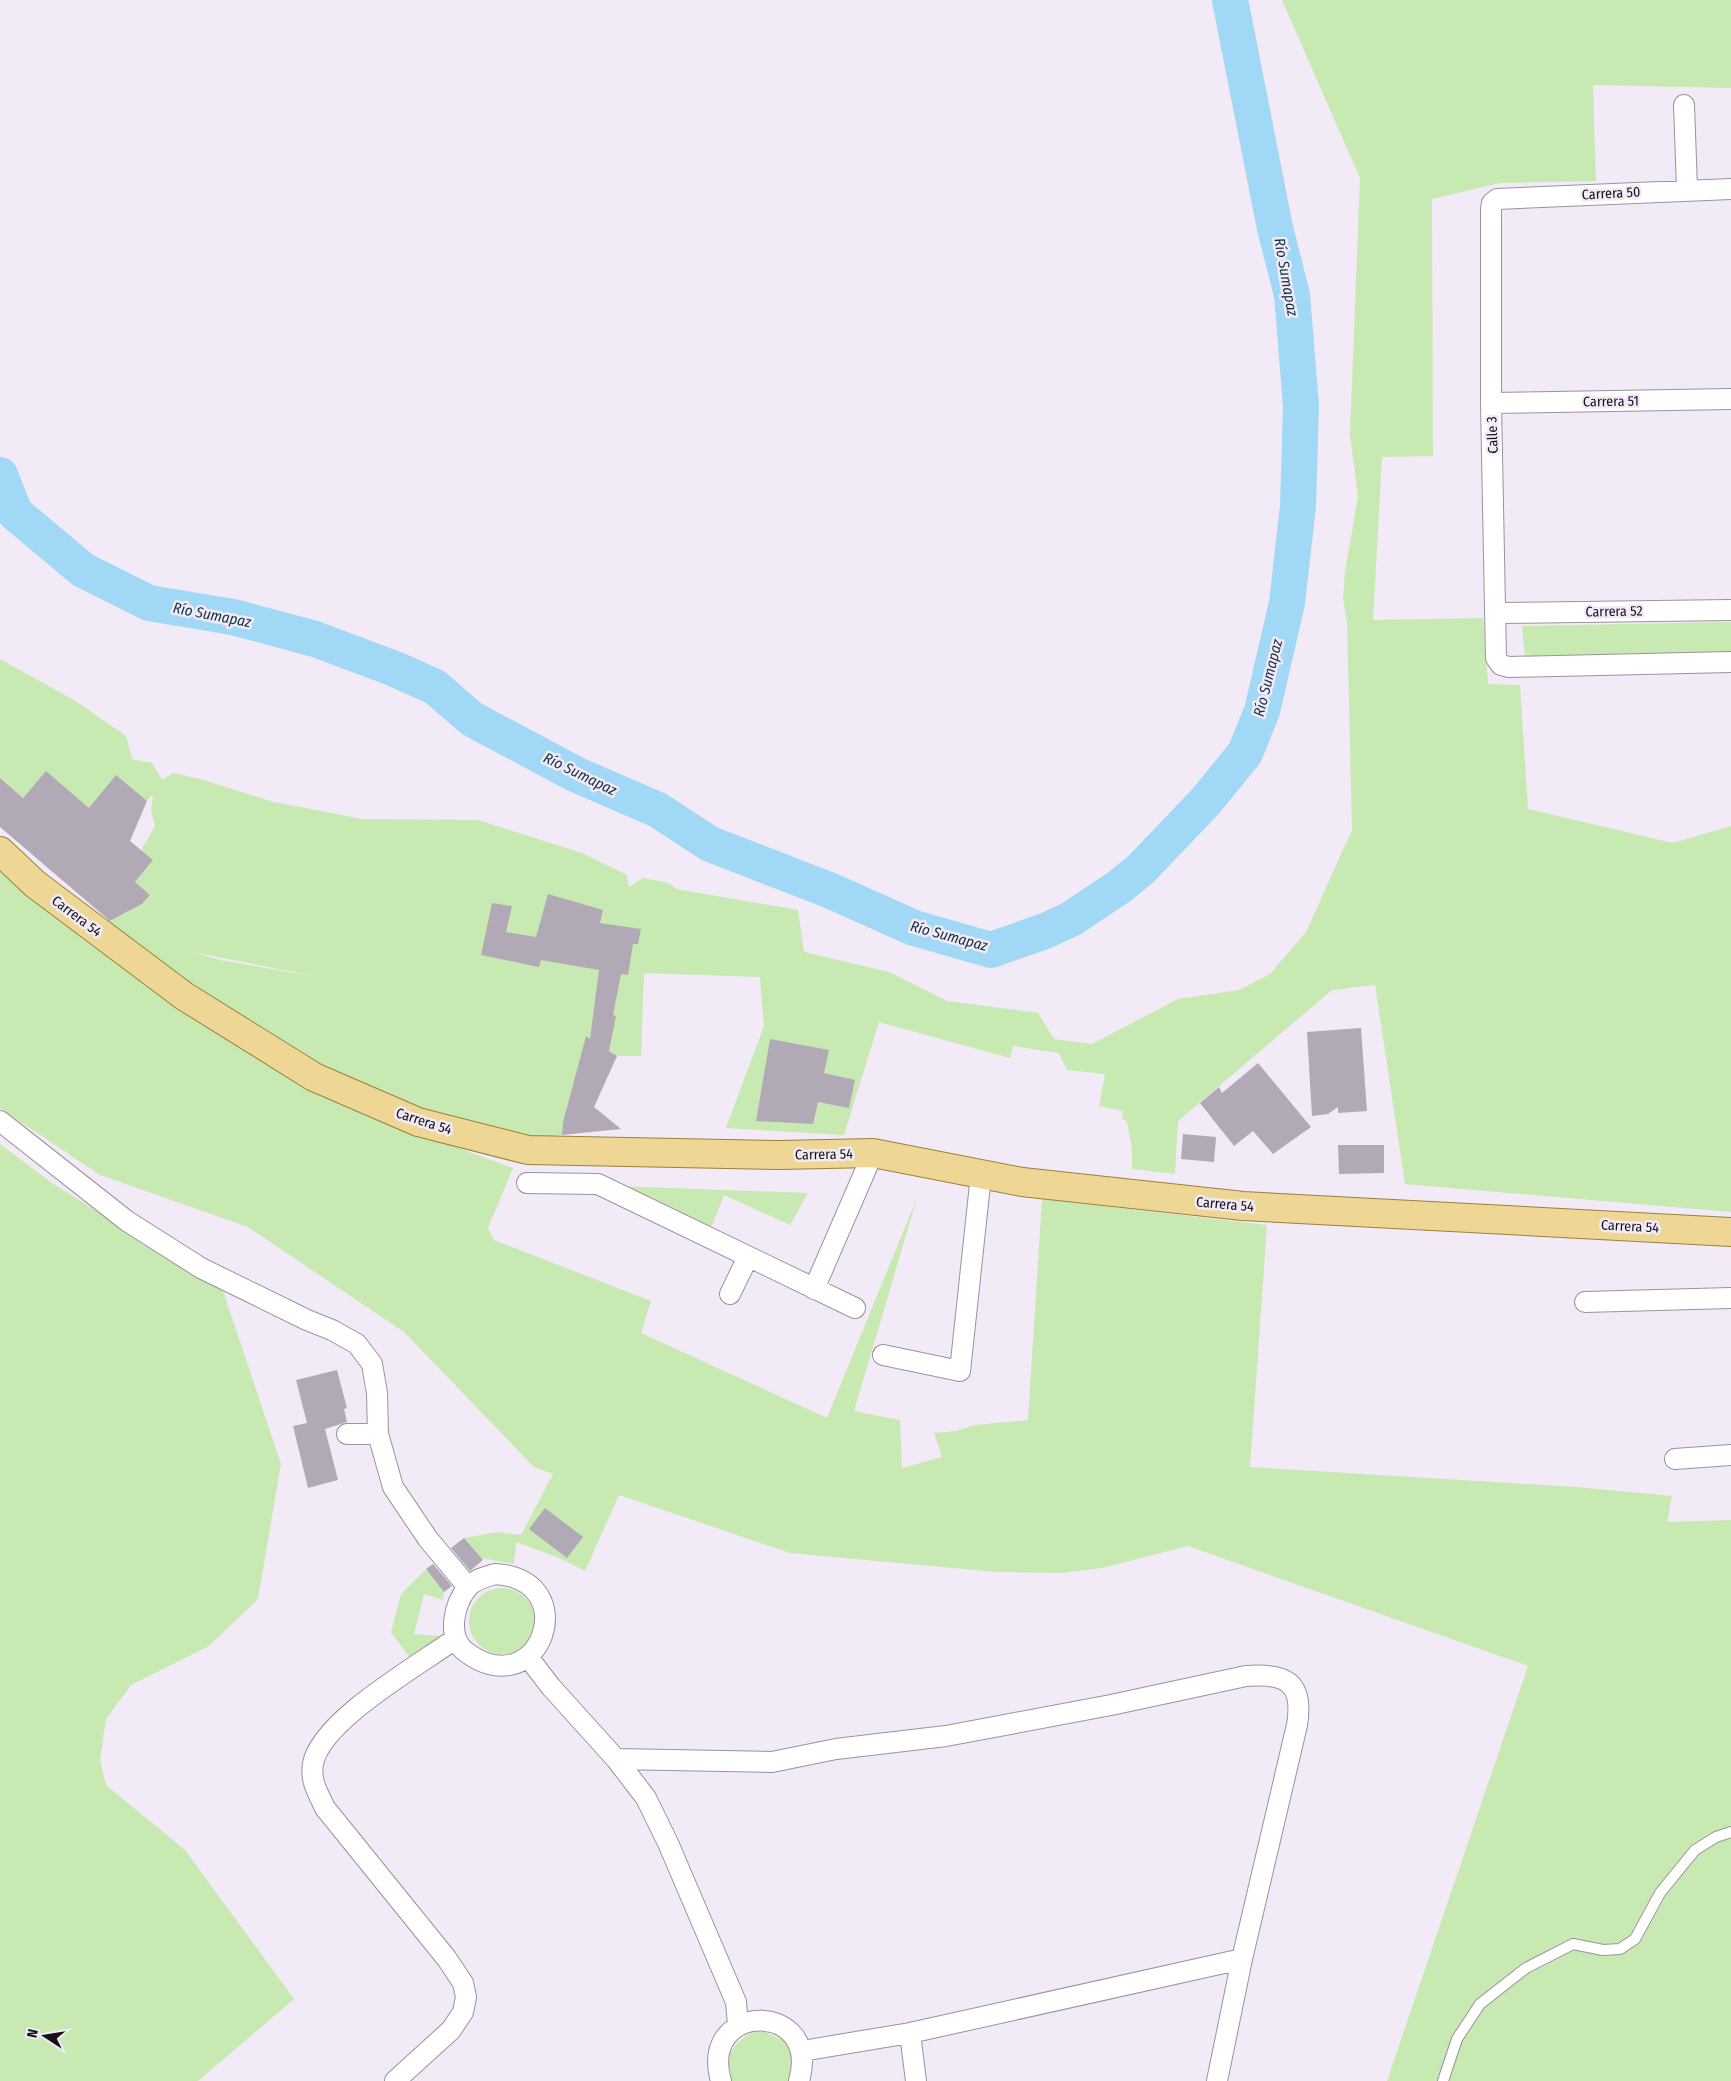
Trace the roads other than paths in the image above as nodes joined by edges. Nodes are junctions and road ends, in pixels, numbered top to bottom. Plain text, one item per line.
1 (1684, 106) dead end
2 (1731, 189) edge
3 (1687, 190) junction
4 (1492, 203) joint
5 (1731, 400) edge
6 (1491, 403) junction
7 (1731, 610) edge
8 (1497, 613) junction
9 (1731, 662) edge
10 (0, 850) edge
11 (0, 1121) edge
12 (873, 1153) junction
13 (980, 1176) junction
14 (527, 1183) dead end
15 (1731, 1232) edge
16 (748, 1257) junction
17 (814, 1289) junction
18 (730, 1294) dead end
19 (1731, 1298) edge
20 (1585, 1302) dead end
21 (855, 1308) dead end
22 (883, 1355) dead end
23 (347, 1434) dead end
24 (378, 1434) junction
25 (1731, 1455) edge
26 (1675, 1459) dead end
27 (468, 1587) junction
28 (455, 1639) junction
29 (528, 1657) junction
30 (616, 1759) junction
31 (1731, 1832) edge
32 (1242, 1960) junction
33 (738, 2026) junction
34 (910, 2033) junction
35 (802, 2051) junction
36 (395, 2081) edge
37 (721, 2081) edge
38 (799, 2081) edge
39 (916, 2081) edge
40 (1217, 2081) edge
41 (1443, 2081) edge

1 - 3 street
2 - 3 street, Carrera 50
3 - 4 street, Carrera 50
4 - 6 street, Calle 3
5 - 6 street, Carrera 51
6 - 8 street, Calle 3
7 - 8 street, Carrera 52
8 - 9 street, Calle 3
10 - 12 main road, Carrera 54
11 - 24 street
12 - 13 main road, Carrera 54
12 - 17 street
13 - 15 main road, Carrera 54
13 - 22 street
14 - 16 street
16 - 17 street
16 - 18 street
17 - 21 street
19 - 20 street
23 - 24 street
24 - 27 street
25 - 26 street
27 - 28 street
27 - 29 street
28 - 29 street
28 - 36 street
29 - 30 street
30 - 32 street
30 - 33 street
31 - 41 lane
32 - 34 street
32 - 40 street
33 - 35 street
33 - 37 street
34 - 35 street
34 - 39 street
35 - 38 street

